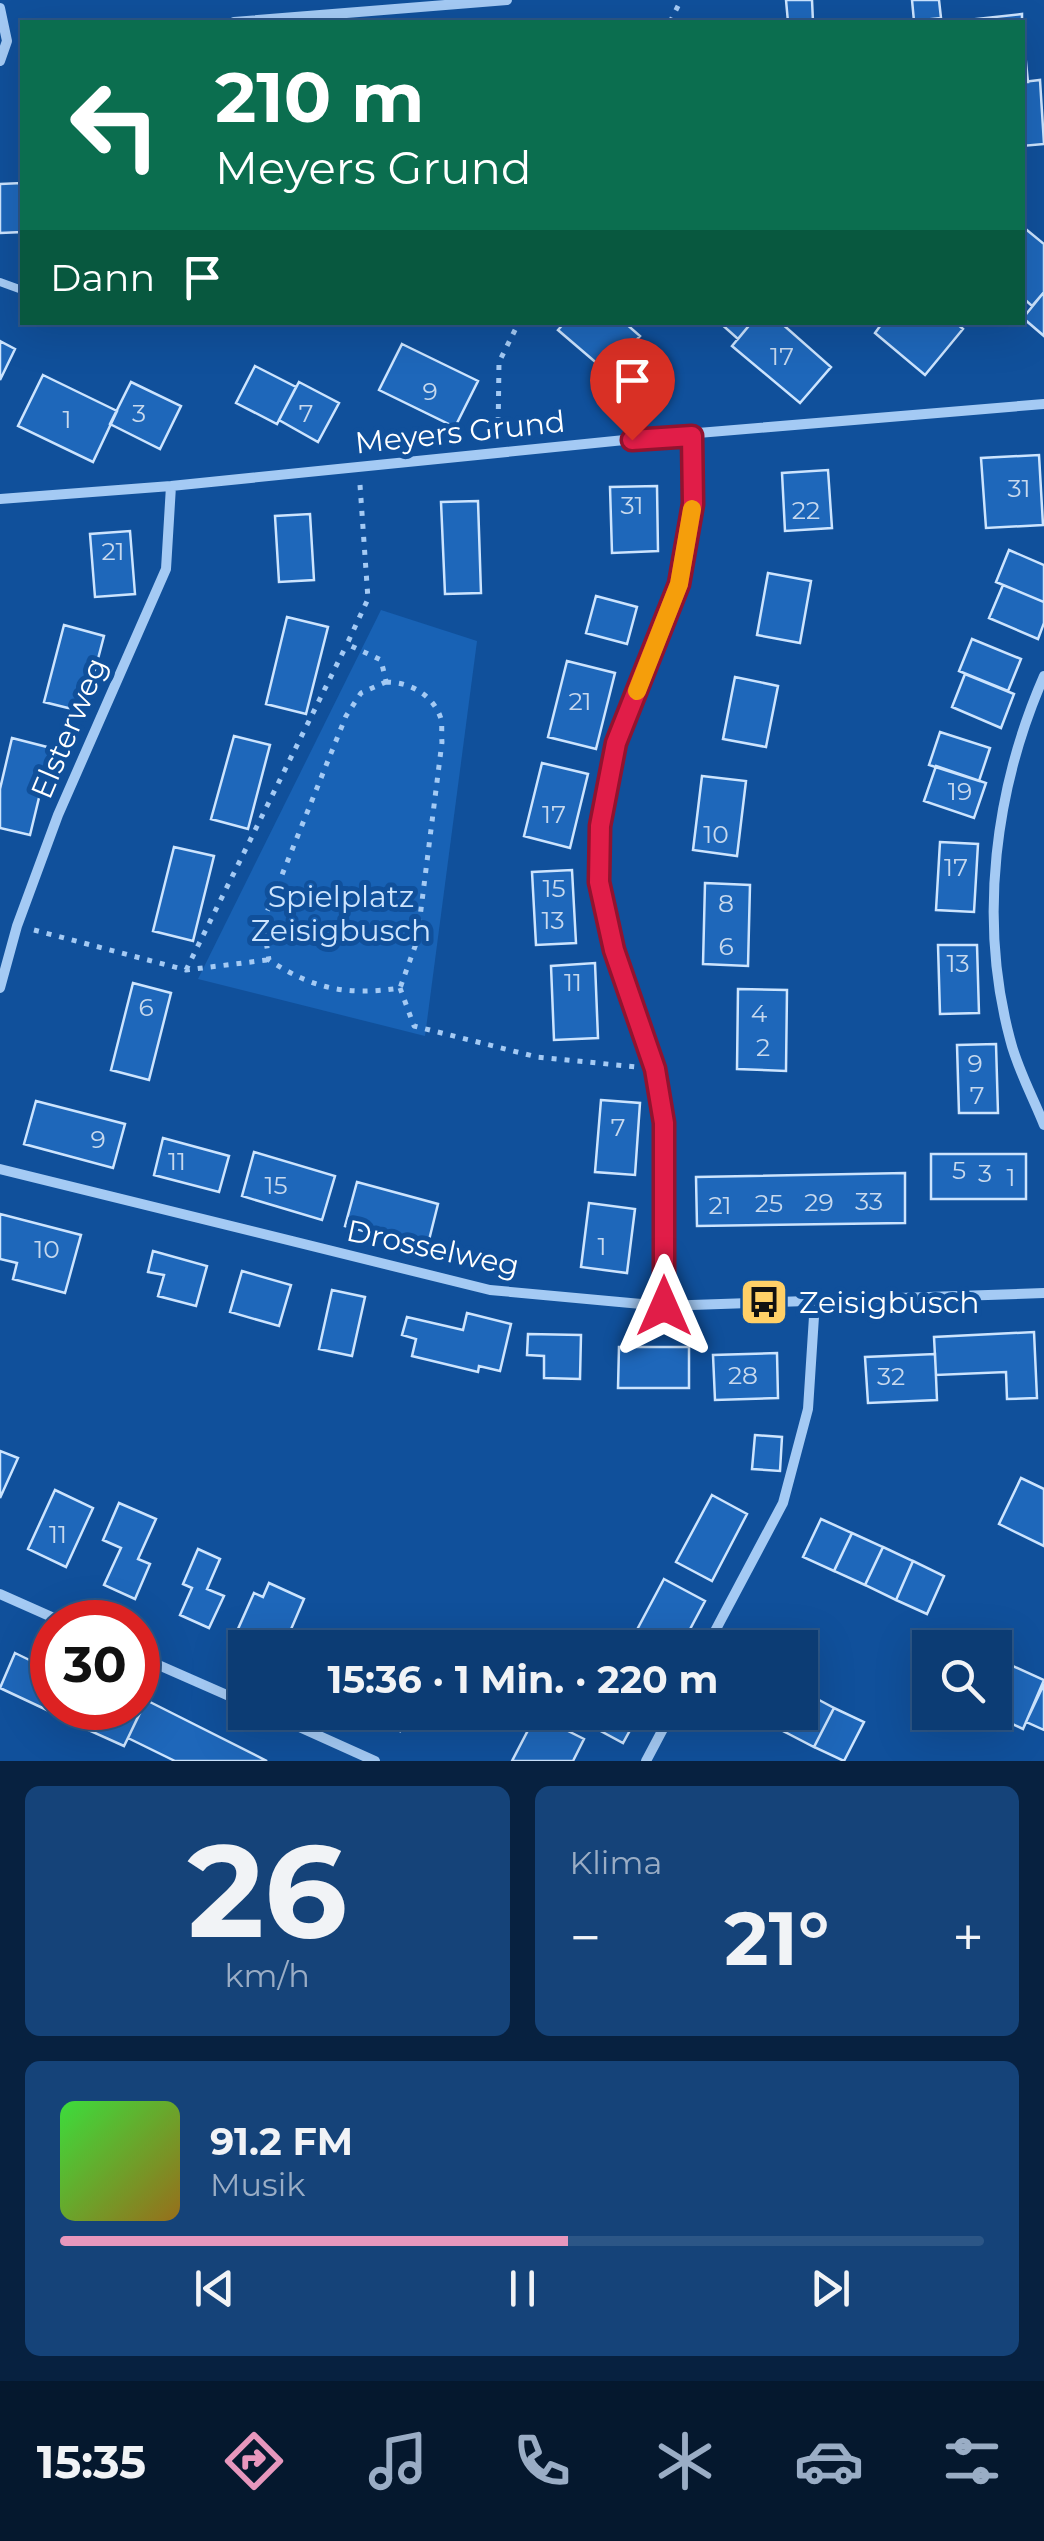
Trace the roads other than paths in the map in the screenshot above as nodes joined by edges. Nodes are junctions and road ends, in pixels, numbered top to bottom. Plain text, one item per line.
1 (507, 0) edge
2 (0, 8) edge
3 (259, 20) edge
4 (20, 40) edge
5 (8, 42) junction
6 (0, 61) edge
7 (1044, 404) edge
8 (692, 436) junction
9 (171, 486) junction
10 (0, 499) edge
11 (1044, 676) edge
12 (0, 988) edge
13 (1044, 1126) edge
14 (0, 1170) edge
15 (1044, 1293) edge
16 (815, 1301) junction
17 (664, 1306) junction
18 (0, 1594) edge
19 (30, 1607) edge
20 (716, 1630) edge
21 (160, 1666) edge
22 (228, 1696) edge
23 (306, 1730) edge
24 (662, 1730) edge
25 (375, 1761) edge
26 (646, 1761) edge

1 - 3 street
2 - 5 street
4 - 5 street
5 - 6 street
7 - 8 street, Meyers Grund
8 - 9 street, Meyers Grund
8 - 17 street
9 - 10 street, Meyers Grund
9 - 12 street, Elsterweg
11 - 13 street
14 - 17 street, Drosselweg
15 - 16 street, Drosselweg
16 - 17 street, Drosselweg
16 - 20 street
18 - 19 street
21 - 22 street
23 - 25 street
24 - 26 street

